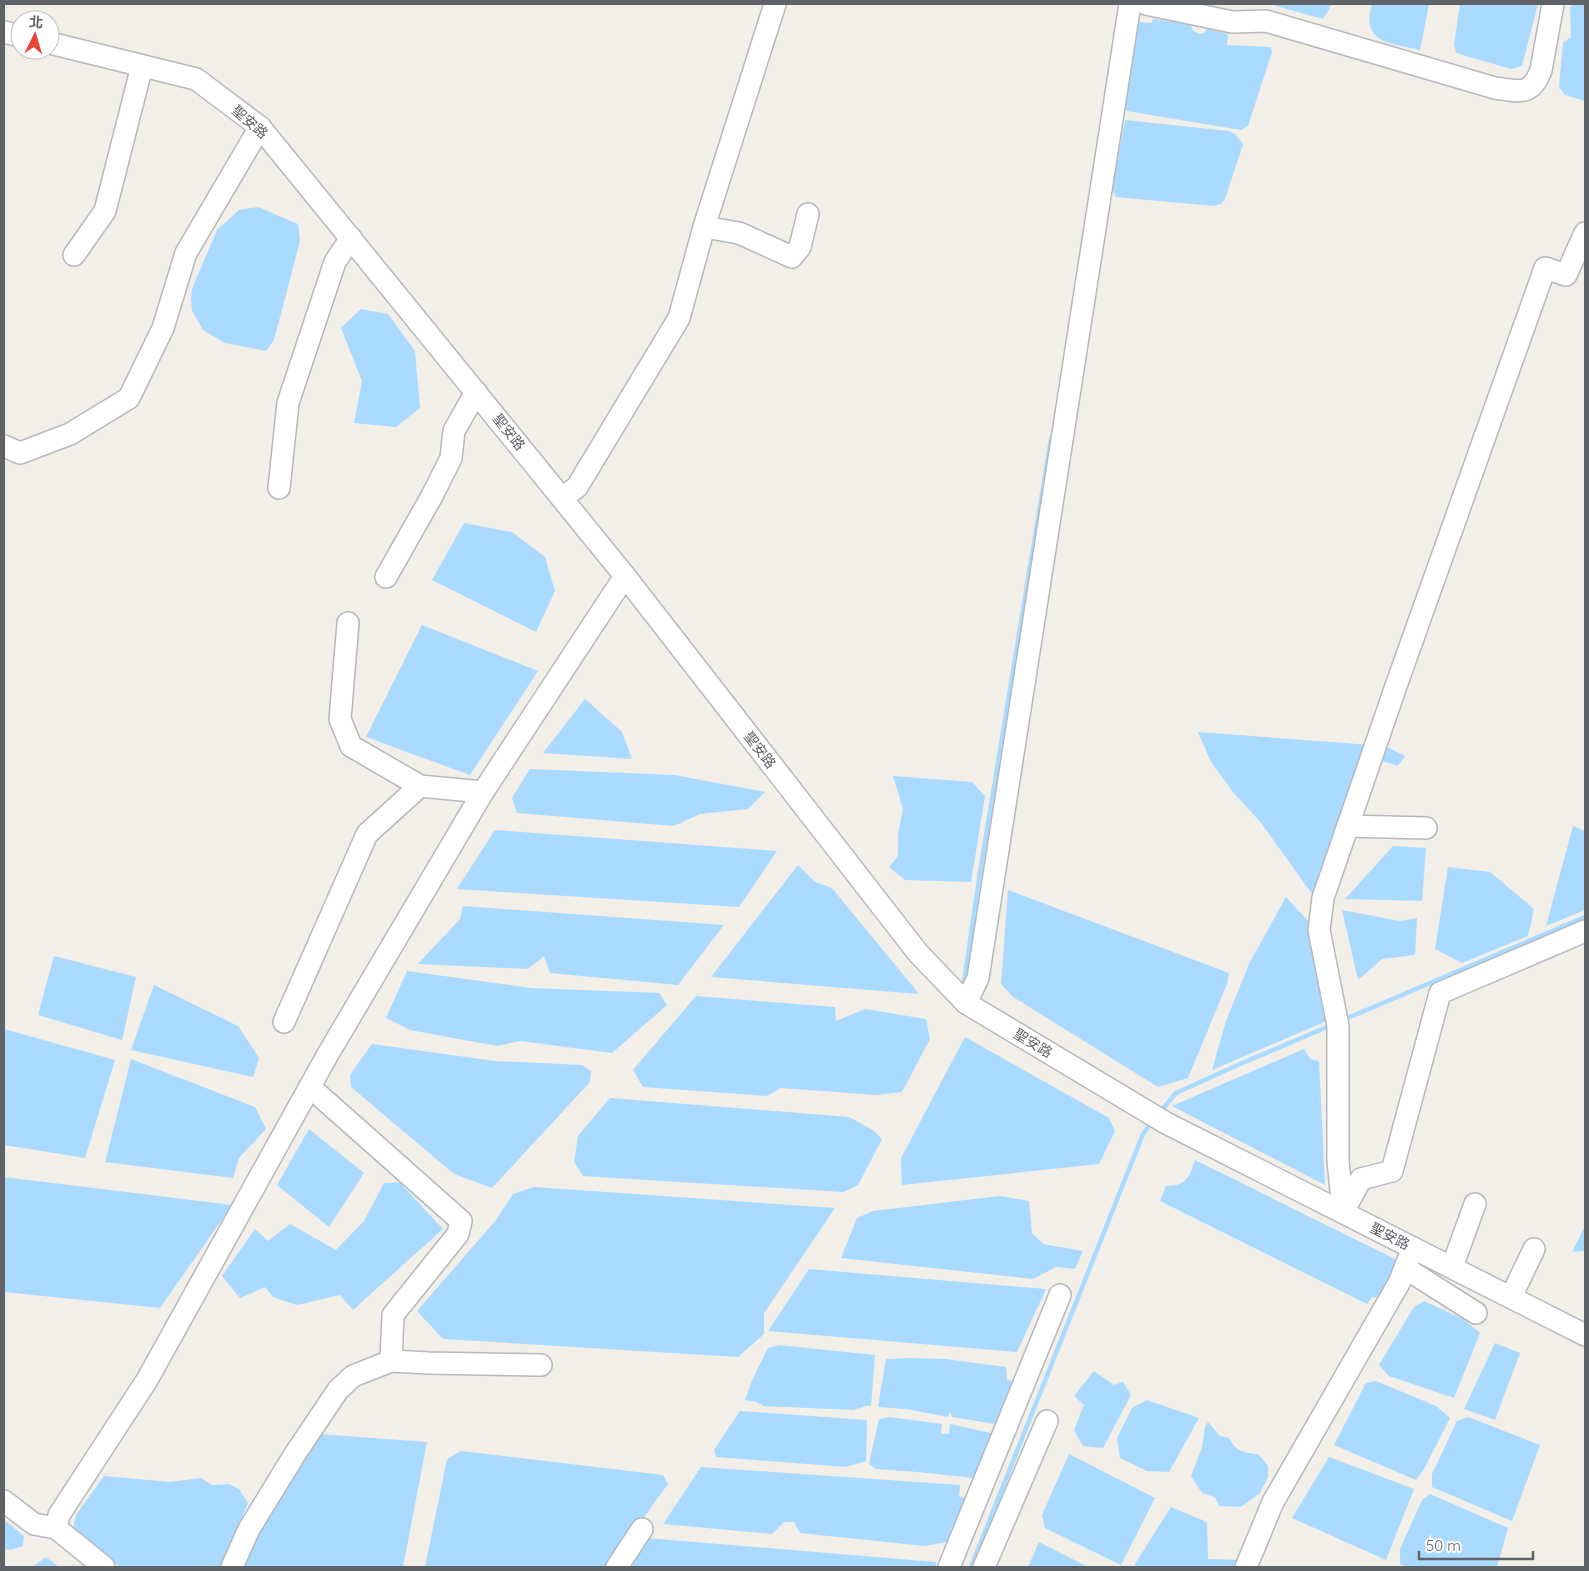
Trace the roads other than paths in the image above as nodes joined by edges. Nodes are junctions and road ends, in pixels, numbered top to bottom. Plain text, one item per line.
1 (775, 4) edge
2 (1130, 4) edge
3 (1146, 4) edge
4 (1553, 4) edge
5 (60, 46) edge
6 (142, 66) junction
7 (260, 127) junction
8 (808, 214) dead end
9 (704, 227) junction
10 (1585, 233) edge
11 (350, 238) junction
12 (74, 255) dead end
13 (476, 392) junction
14 (4, 446) edge
15 (279, 488) dead end
16 (562, 498) junction
17 (625, 576) junction
18 (386, 577) dead end
19 (348, 622) dead end
20 (420, 786) junction
21 (483, 792) junction
22 (1348, 826) junction
23 (1426, 828) dead end
24 (1585, 931) edge
25 (966, 1003) junction
26 (284, 1022) dead end
27 (310, 1087) junction
28 (1475, 1204) dead end
29 (1342, 1212) junction
30 (1414, 1248) junction
31 (1534, 1249) dead end
32 (1452, 1267) junction
33 (1405, 1268) junction
34 (1060, 1296) dead end
35 (1511, 1297) junction
36 (1476, 1313) dead end
37 (1585, 1335) edge
38 (391, 1361) junction
39 (541, 1365) dead end
40 (1048, 1421) dead end
41 (4, 1501) edge
42 (56, 1528) junction
43 (642, 1529) dead end
44 (104, 1567) edge
45 (232, 1567) edge
46 (617, 1567) edge
47 (949, 1567) edge
48 (984, 1567) edge
49 (1246, 1567) edge

1 - 9 street
2 - 25 street
3 - 4 street
5 - 6 street, 聖安路
6 - 7 street, 聖安路
6 - 12 street
7 - 11 street, 聖安路
7 - 14 street
8 - 9 street
9 - 16 street
10 - 22 street
11 - 13 street, 聖安路
11 - 15 street
13 - 16 street, 聖安路
13 - 18 street
16 - 17 street, 聖安路
17 - 21 street
17 - 25 street, 聖安路
19 - 20 street
20 - 21 street
20 - 26 street
21 - 27 street
22 - 23 street
22 - 29 street
24 - 29 street
25 - 29 street, 聖安路
27 - 38 street
27 - 42 street
28 - 32 street
29 - 30 street, 聖安路
30 - 32 street, 聖安路
30 - 33 street
31 - 35 street
32 - 35 street, 聖安路
33 - 36 street
33 - 49 street
34 - 47 street
35 - 37 street, 聖安路
38 - 39 street
38 - 45 street
40 - 48 street
41 - 42 street
42 - 44 street
43 - 46 street

